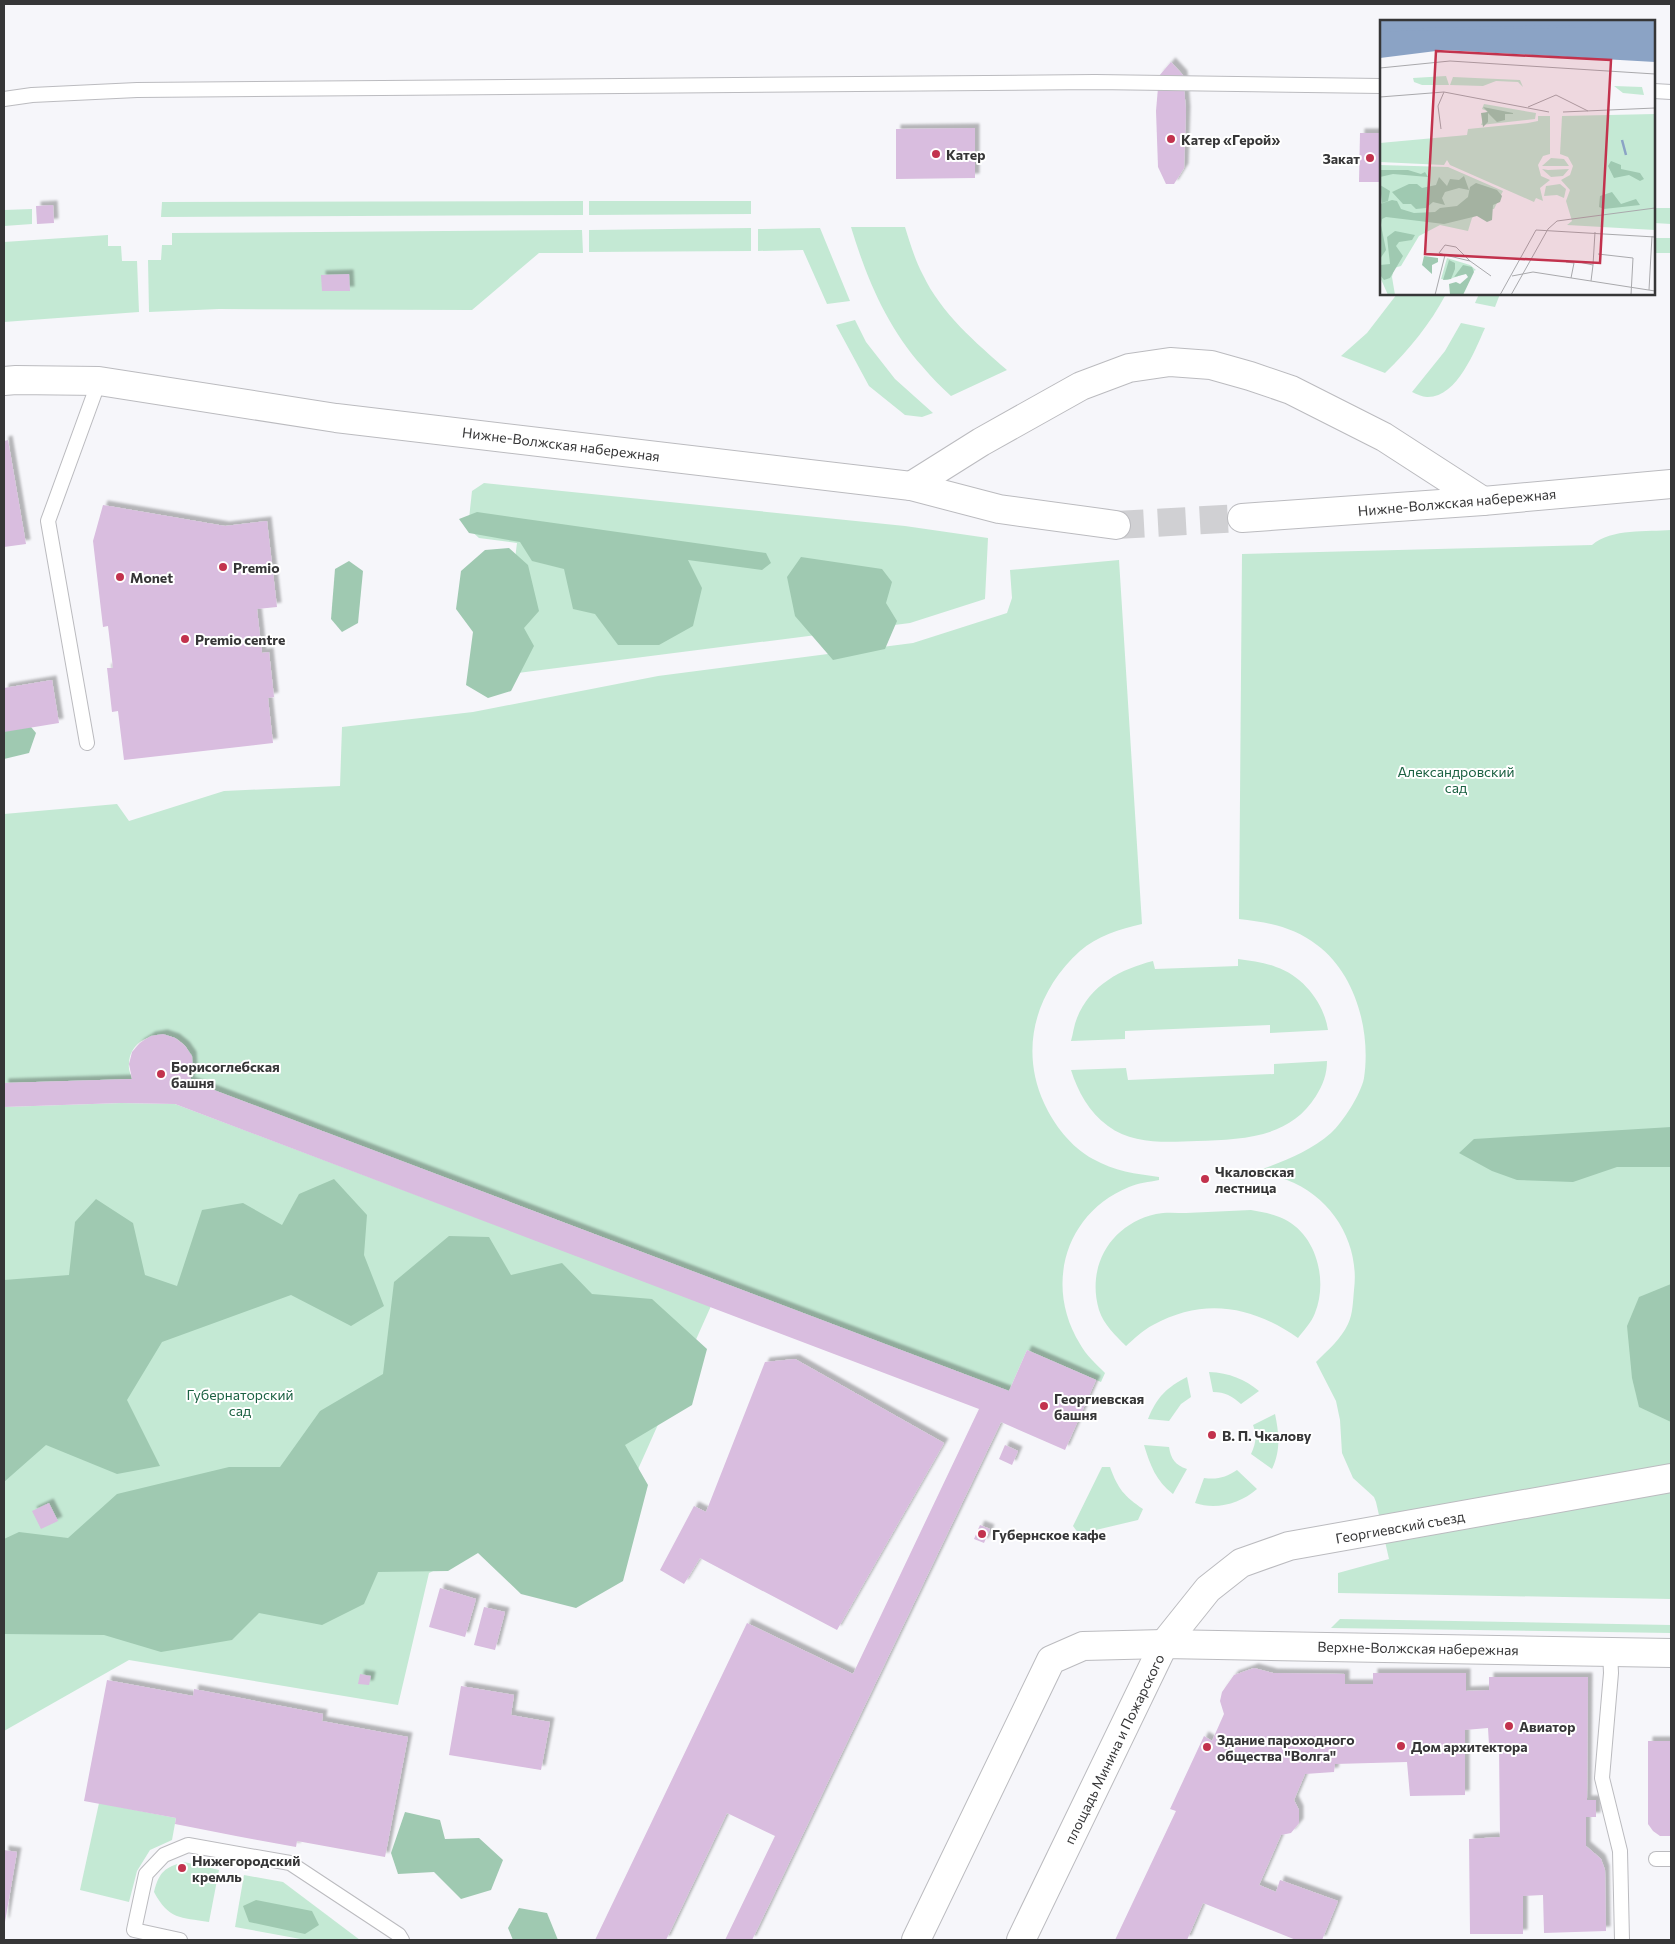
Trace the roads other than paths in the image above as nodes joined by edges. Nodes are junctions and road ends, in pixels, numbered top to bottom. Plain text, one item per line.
1 (1380, 86) edge
2 (1655, 91) edge
3 (1671, 92) edge
4 (4, 99) edge
5 (4, 381) edge
6 (99, 381) junction
7 (1671, 484) edge
8 (911, 486) junction
9 (1483, 501) junction
10 (1242, 518) tunnel mouth
11 (1116, 525) tunnel mouth
12 (87, 743) dead end
13 (1671, 1478) edge
14 (1164, 1644) junction
15 (1610, 1652) junction
16 (1671, 1653) edge
17 (1656, 1859) dead end
18 (1671, 1859) edge
19 (180, 1940) edge
20 (402, 1940) edge
21 (916, 1940) edge
22 (1021, 1940) edge
23 (1622, 1940) edge

1 - 4 lane
2 - 3 lane
5 - 6 main road, Нижне-Волжская набережная
6 - 8 main road, Нижне-Волжская набережная
6 - 12 lane
7 - 9 main road, Нижне-Волжская набережная
8 - 9 main road
8 - 11 main road, Нижне-Волжская набережная
9 - 10 main road, Нижне-Волжская набережная
13 - 14 main road, Георгиевский съезд
14 - 15 main road, Верхне-Волжская набережная
14 - 21 main road, площадь Минина и Пожарского
14 - 22 main road, площадь Минина и Пожарского
15 - 16 main road, Верхне-Волжская набережная
15 - 23 lane
17 - 18 lane
19 - 20 lane

